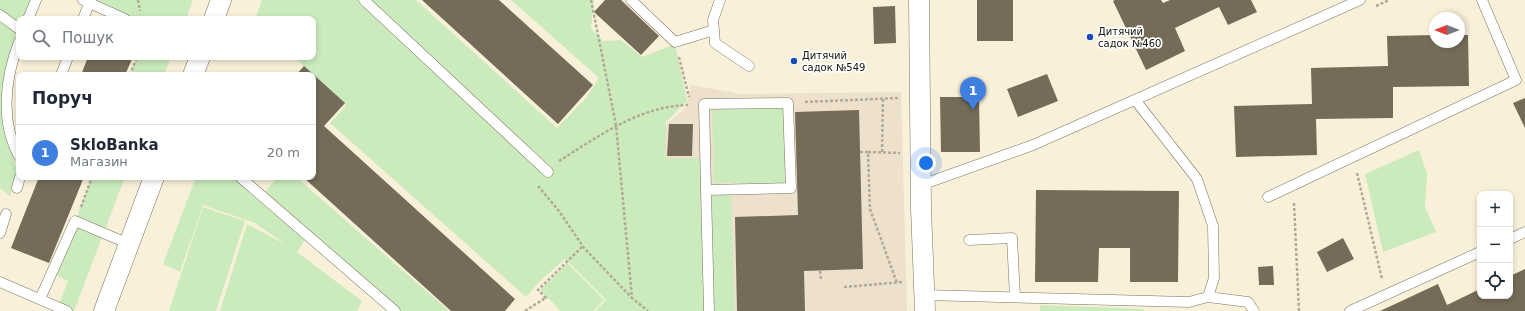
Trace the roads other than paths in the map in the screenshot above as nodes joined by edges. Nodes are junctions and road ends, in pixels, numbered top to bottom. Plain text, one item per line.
1 (36, 0) edge
2 (221, 0) edge
3 (364, 0) edge
4 (632, 0) edge
5 (720, 0) edge
6 (919, 0) edge
7 (1360, 0) edge
8 (1482, 0) edge
9 (86, 2) edge
10 (0, 15) edge
11 (29, 16) edge
12 (84, 16) edge
13 (118, 16) edge
14 (215, 16) edge
15 (16, 27) edge
16 (714, 30) junction
17 (16, 50) edge
18 (67, 60) edge
19 (199, 60) edge
20 (748, 66) dead end
21 (62, 72) edge
22 (194, 72) edge
23 (1136, 101) junction
24 (16, 152) edge
25 (546, 171) road end
26 (19, 180) edge
27 (153, 180) edge
28 (243, 180) edge
29 (920, 185) junction
30 (17, 188) dead end
31 (706, 190) junction
32 (1268, 197) dead end
33 (6, 214) dead end
34 (0, 232) edge
35 (1525, 232) edge
36 (1513, 238) edge
37 (970, 240) dead end
38 (129, 244) junction
39 (1477, 253) edge
40 (0, 282) edge
41 (1015, 297) junction
42 (1208, 298) junction
43 (40, 299) junction
44 (925, 303) edge
45 (67, 311) edge
46 (104, 311) edge
47 (395, 311) edge
48 (708, 311) edge
49 (1254, 311) edge
50 (1350, 311) edge

1 - 11 lane
2 - 14 street
3 - 25 lane
4 - 16 lane
5 - 16 lane
6 - 29 street
7 - 23 lane
8 - 32 lane
9 - 12 lane
9 - 13 lane
10 - 15 lane
16 - 20 lane
17 - 24 lane
18 - 21 lane
19 - 22 street
23 - 29 lane
23 - 42 lane
26 - 30 lane
27 - 38 street
28 - 47 lane
29 - 44 street
31 - 31 lane
31 - 48 lane
33 - 34 lane
35 - 36 lane
37 - 41 lane
38 - 43 lane
38 - 46 street
39 - 50 lane
40 - 43 lane
41 - 42 lane
41 - 44 lane
42 - 49 lane
43 - 45 lane

